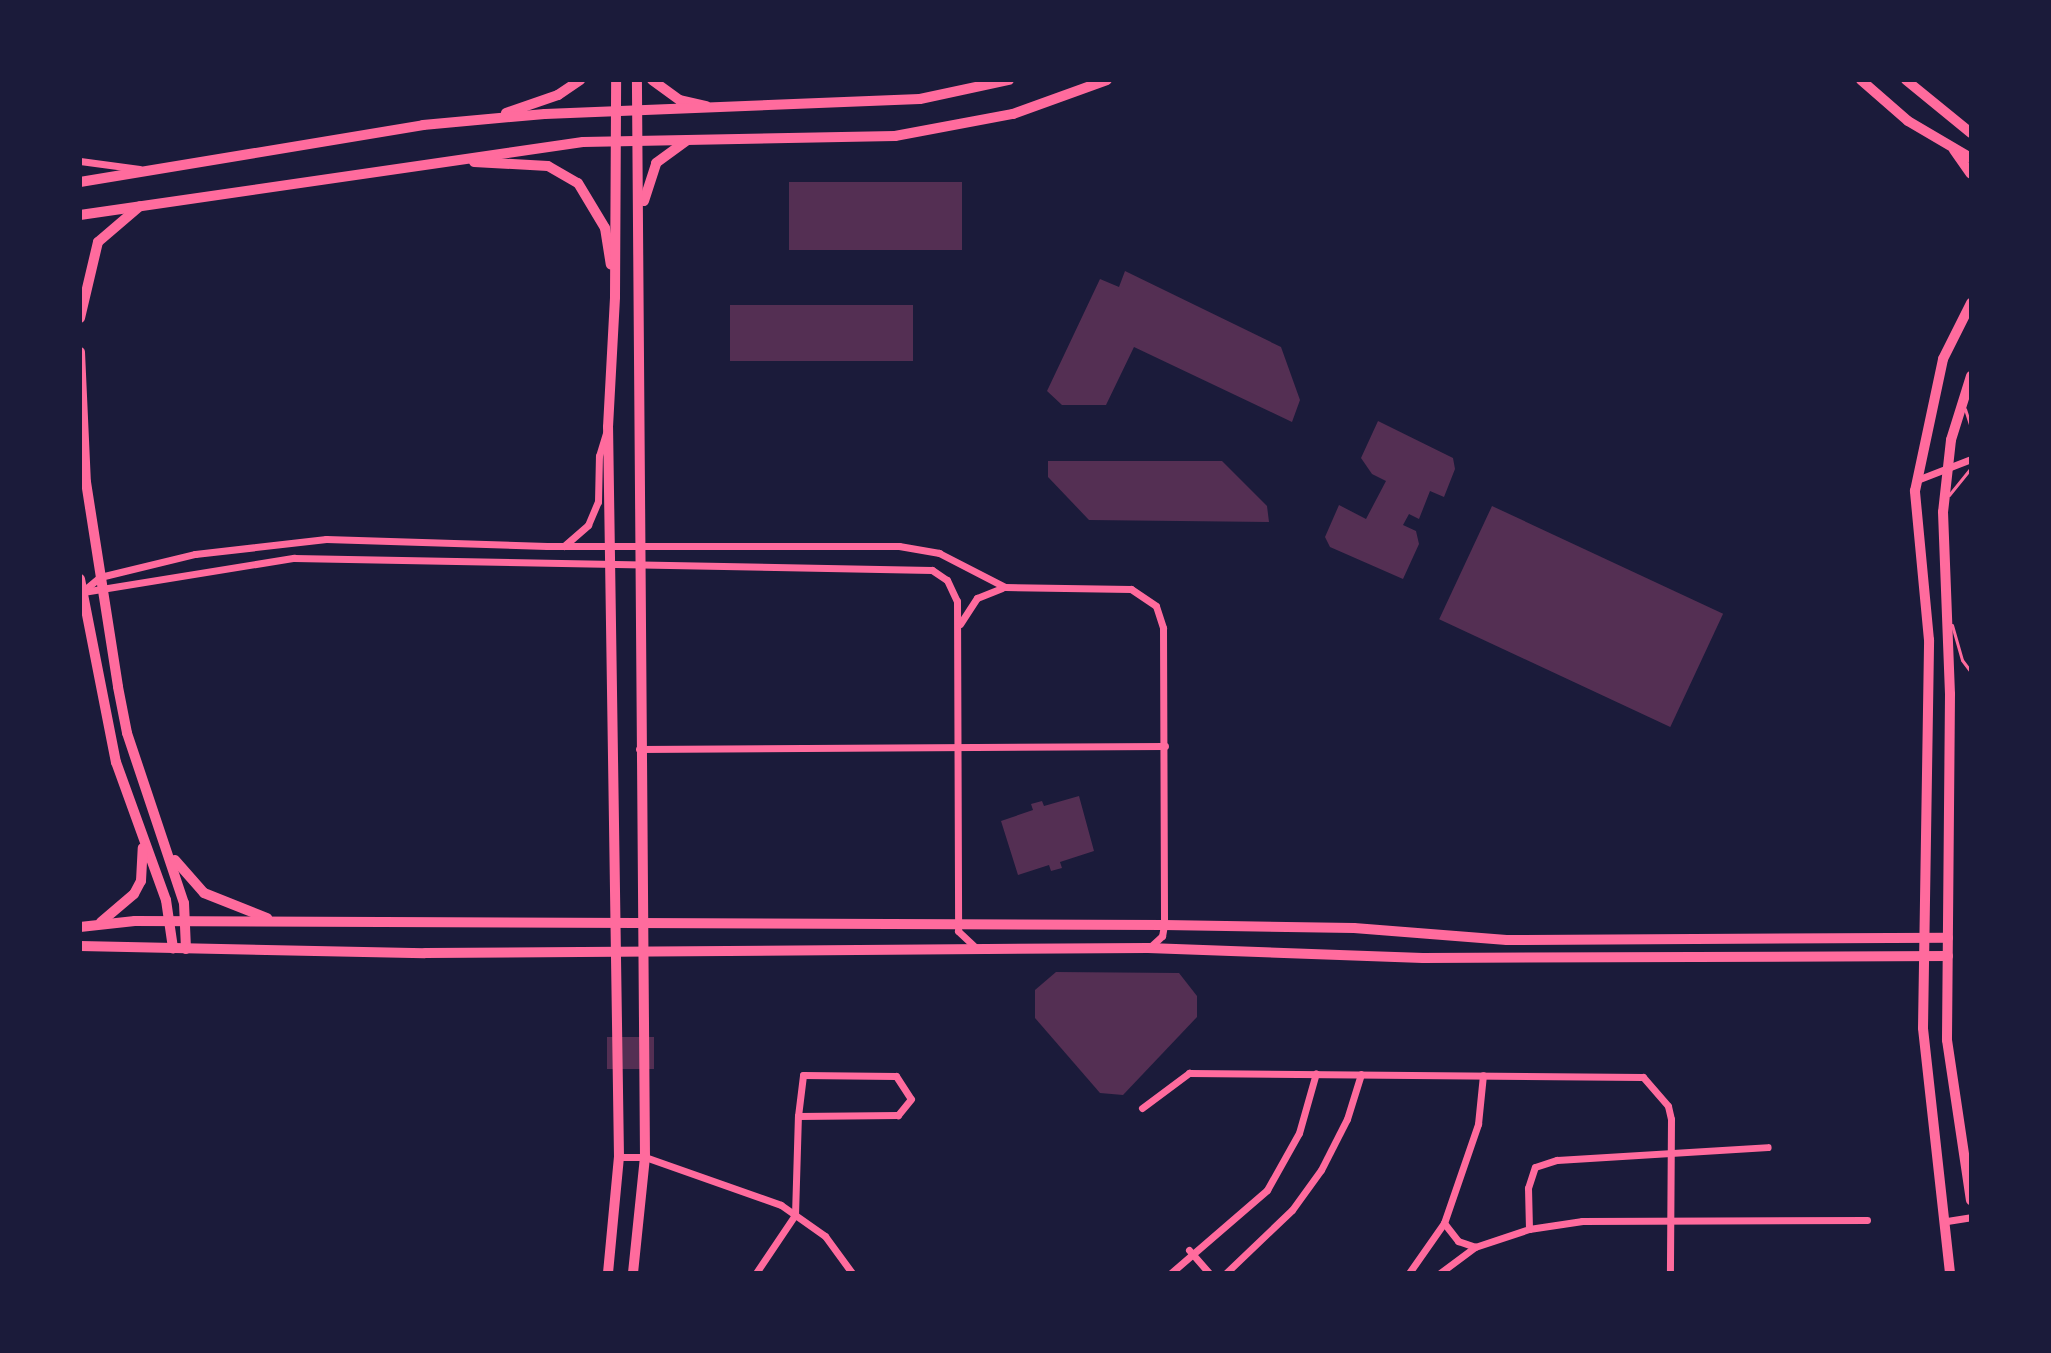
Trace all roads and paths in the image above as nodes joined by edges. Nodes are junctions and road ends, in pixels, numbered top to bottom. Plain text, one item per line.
1 (580, 80) edge
2 (616, 80) edge
3 (637, 80) edge
4 (652, 80) edge
5 (1009, 80) edge
6 (1107, 80) edge
7 (1861, 80) edge
8 (1906, 80) edge
9 (719, 109) junction
10 (617, 111) junction
11 (638, 111) junction
12 (484, 119) junction
13 (1970, 132) edge
14 (690, 139) junction
15 (639, 140) junction
16 (618, 141) junction
17 (1953, 149) junction
18 (1971, 158) edge
19 (80, 161) edge
20 (448, 161) junction
21 (146, 169) junction
22 (1971, 174) edge
23 (80, 182) edge
24 (142, 203) junction
25 (80, 215) edge
26 (640, 227) junction
27 (615, 297) junction
28 (1971, 303) edge
29 (80, 318) edge
30 (80, 352) edge
31 (1971, 376) edge
32 (1964, 398) junction
33 (608, 427) junction
34 (1971, 428) edge
35 (1971, 459) edge
36 (1948, 464) junction
37 (1971, 468) edge
38 (1916, 481) junction
39 (1945, 501) junction
40 (564, 546) junction
41 (610, 546) junction
42 (639, 546) junction
43 (611, 565) junction
44 (639, 565) junction
45 (100, 577) junction
46 (80, 579) edge
47 (1005, 587) junction
48 (103, 592) junction
49 (81, 593) edge
50 (1947, 612) junction
51 (957, 632) junction
52 (1971, 672) edge
53 (1165, 746) junction
54 (958, 747) junction
55 (638, 749) junction
56 (160, 831) junction
57 (142, 834) junction
58 (170, 921) junction
59 (617, 921) junction
60 (187, 922) junction
61 (640, 922) junction
62 (292, 923) junction
63 (958, 924) junction
64 (95, 925) junction
65 (1164, 925) junction
66 (80, 927) edge
67 (1925, 937) junction
68 (1948, 938) junction
69 (80, 946) edge
70 (975, 947) junction
71 (173, 948) junction
72 (1148, 948) junction
73 (186, 949) junction
74 (617, 950) junction
75 (640, 950) junction
76 (1925, 956) junction
77 (1948, 956) junction
78 (1316, 1073) junction
79 (1361, 1074) junction
80 (1483, 1075) junction
81 (1142, 1108) dead end
82 (798, 1116) junction
83 (1768, 1147) dead end
84 (1670, 1151) junction
85 (619, 1157) junction
86 (645, 1157) junction
87 (1971, 1200) edge
88 (795, 1215) junction
89 (1971, 1217) edge
90 (1670, 1218) junction
91 (1867, 1220) dead end
92 (1947, 1221) junction
93 (1444, 1223) junction
94 (1529, 1229) junction
95 (1475, 1247) junction
96 (1189, 1250) dead end
97 (1195, 1257) junction
98 (608, 1273) edge
99 (633, 1273) edge
100 (756, 1273) edge
101 (852, 1273) edge
102 (1171, 1273) edge
103 (1209, 1273) edge
104 (1226, 1273) edge
105 (1409, 1273) edge
106 (1440, 1273) edge
107 (1670, 1273) edge
108 (1950, 1273) edge

1 - 12 main road
2 - 10 main road
3 - 11 main road
4 - 9 main road
5 - 9 main road
6 - 14 main road
7 - 17 main road
8 - 13 main road
9 - 11 main road
10 - 11 main road
10 - 12 main road
10 - 16 main road
11 - 15 main road
12 - 21 main road
14 - 15 main road
14 - 26 main road
15 - 16 main road
15 - 26 main road
16 - 20 main road
16 - 27 main road
17 - 18 main road
17 - 22 main road
19 - 21 street
20 - 24 main road
20 - 27 main road
21 - 23 main road
24 - 25 main road
24 - 29 main road
26 - 42 main road
27 - 33 main road
28 - 38 main road
30 - 45 main road
31 - 32 main road
32 - 34 lane
32 - 36 main road
33 - 40 street
33 - 41 main road
35 - 36 street
36 - 38 street
36 - 39 main road
37 - 39 lane
38 - 67 main road
39 - 50 main road
40 - 41 street
40 - 45 street
41 - 42 street
41 - 43 main road
42 - 44 main road
42 - 47 street
43 - 44 street
43 - 48 street
43 - 59 main road
44 - 51 street
44 - 55 main road
45 - 48 main road
45 - 49 street
46 - 49 main road
47 - 51 street
47 - 53 street
48 - 49 street
48 - 56 main road
49 - 57 main road
50 - 52 lane
50 - 68 main road
51 - 54 street
53 - 54 street
53 - 65 street
54 - 55 street
54 - 63 street
55 - 61 main road
56 - 60 main road
56 - 62 main road
57 - 58 main road
57 - 64 main road
58 - 60 main road
58 - 64 main road
58 - 71 main road
59 - 61 main road
59 - 62 main road
59 - 74 main road
60 - 62 main road
60 - 73 main road
61 - 63 main road
61 - 75 main road
63 - 65 main road
63 - 70 street
64 - 66 main road
65 - 67 main road
65 - 72 street
67 - 68 main road
67 - 76 main road
68 - 77 main road
69 - 71 main road
70 - 72 main road
70 - 75 main road
71 - 73 main road
72 - 76 main road
73 - 74 main road
74 - 75 main road
74 - 85 main road
75 - 86 main road
76 - 77 main road
76 - 92 main road
77 - 87 main road
78 - 79 street
78 - 81 street
78 - 97 street
79 - 80 street
79 - 104 street
80 - 84 street
80 - 93 street
82 - 82 street
82 - 88 street
83 - 84 street
84 - 90 street
84 - 94 street
85 - 86 street
85 - 98 main road
86 - 88 street
86 - 99 main road
88 - 100 street
88 - 101 street
89 - 92 street
90 - 91 street
90 - 94 street
90 - 107 street
92 - 108 main road
93 - 95 street
93 - 105 street
94 - 95 street
95 - 106 street
96 - 97 street
97 - 102 street
97 - 103 street

